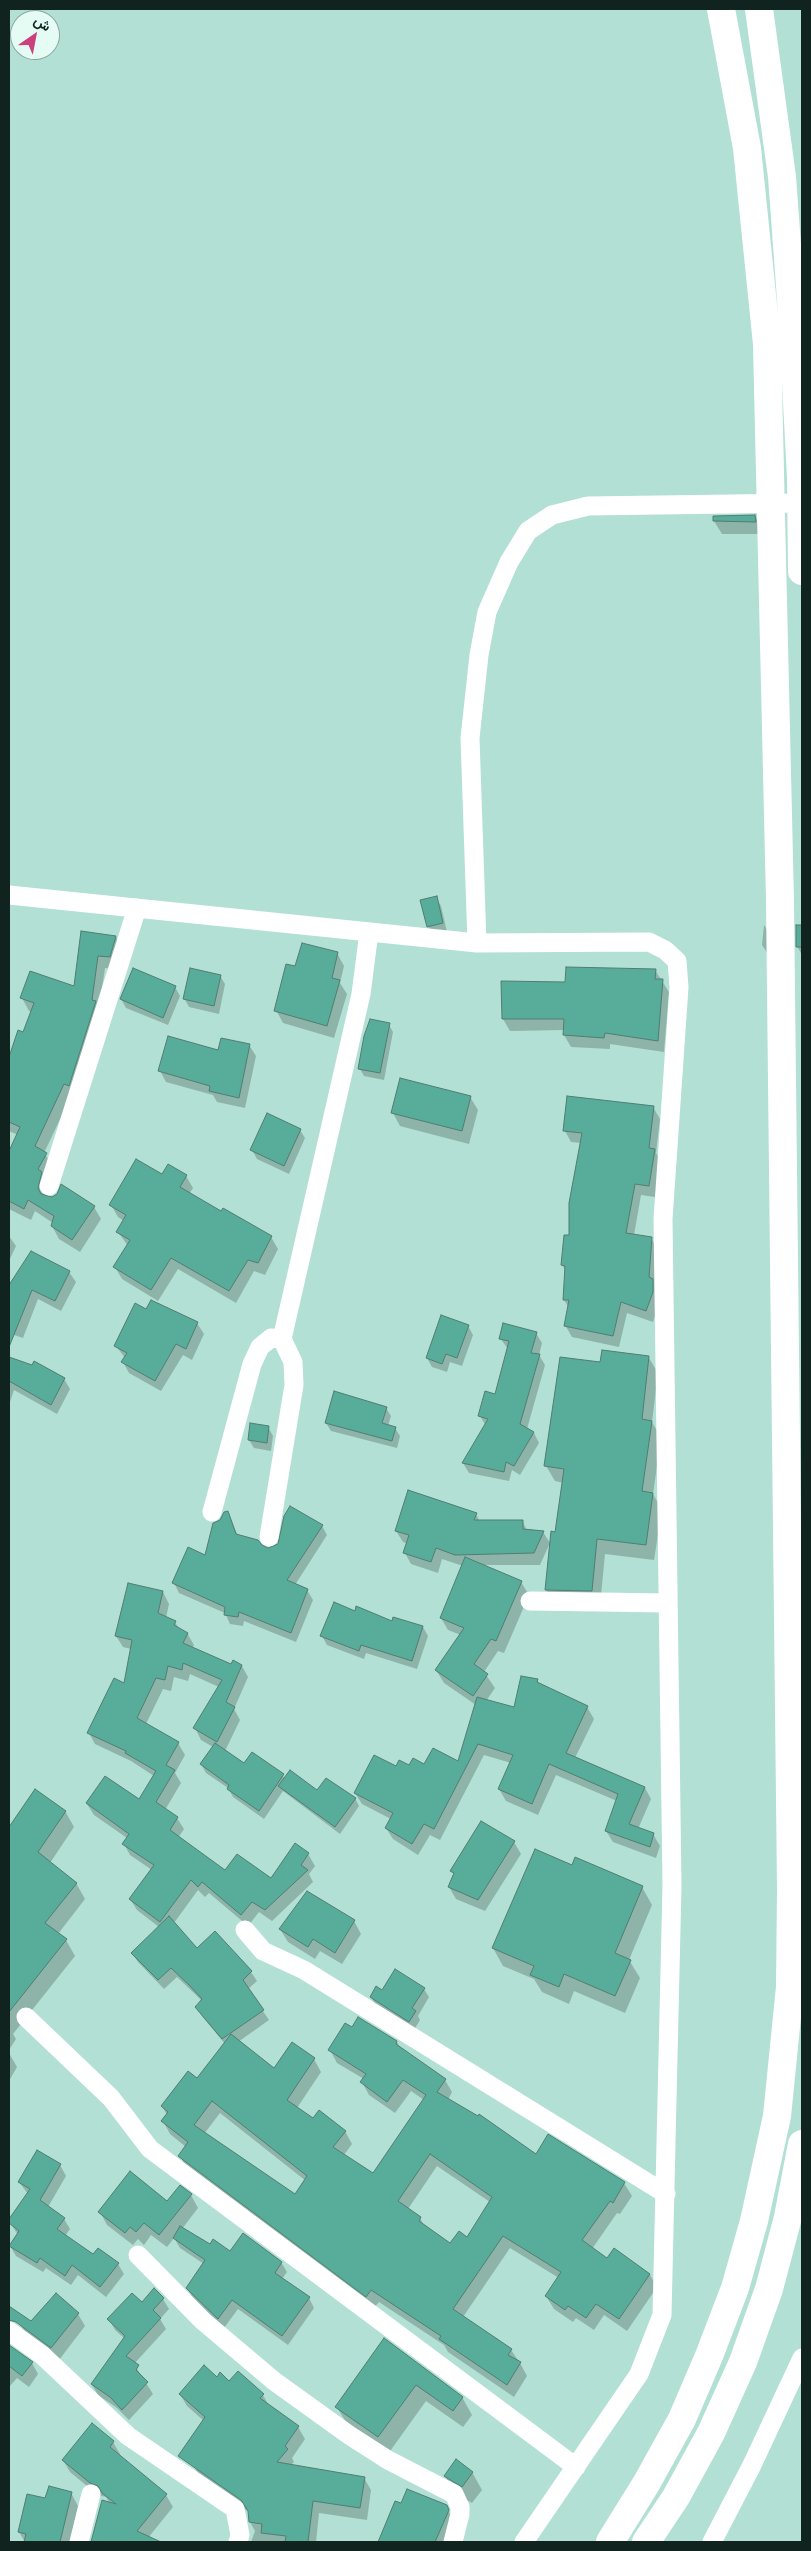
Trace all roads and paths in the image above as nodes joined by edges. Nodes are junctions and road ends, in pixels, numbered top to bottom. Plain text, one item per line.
1 (721, 9) edge
2 (759, 9) edge
3 (802, 503) edge
4 (802, 571) edge
5 (9, 895) edge
6 (137, 908) junction
7 (369, 932) junction
8 (477, 943) junction
9 (49, 1186) dead end
10 (282, 1339) junction
11 (212, 1512) dead end
12 (269, 1537) dead end
13 (530, 1601) dead end
14 (667, 1603) junction
15 (245, 1930) dead end
16 (26, 2017) dead end
17 (802, 2144) edge
18 (666, 2194) junction
19 (138, 2255) dead end
20 (9, 2331) edge
21 (802, 2358) edge
22 (576, 2467) junction
23 (92, 2494) dead end
24 (79, 2542) edge
25 (238, 2542) edge
26 (453, 2542) edge
27 (524, 2542) edge
28 (610, 2542) edge
29 (646, 2542) edge
30 (712, 2542) edge

1 - 28 highway
2 - 4 highway
3 - 8 street
5 - 6 street
6 - 7 street
6 - 9 street
7 - 8 street
7 - 10 street
8 - 14 street
10 - 11 street
10 - 12 street
13 - 14 street
14 - 18 street
15 - 18 street
16 - 22 street
17 - 29 highway
18 - 22 street
19 - 26 street
20 - 25 street
21 - 30 street
22 - 27 street
23 - 24 street

